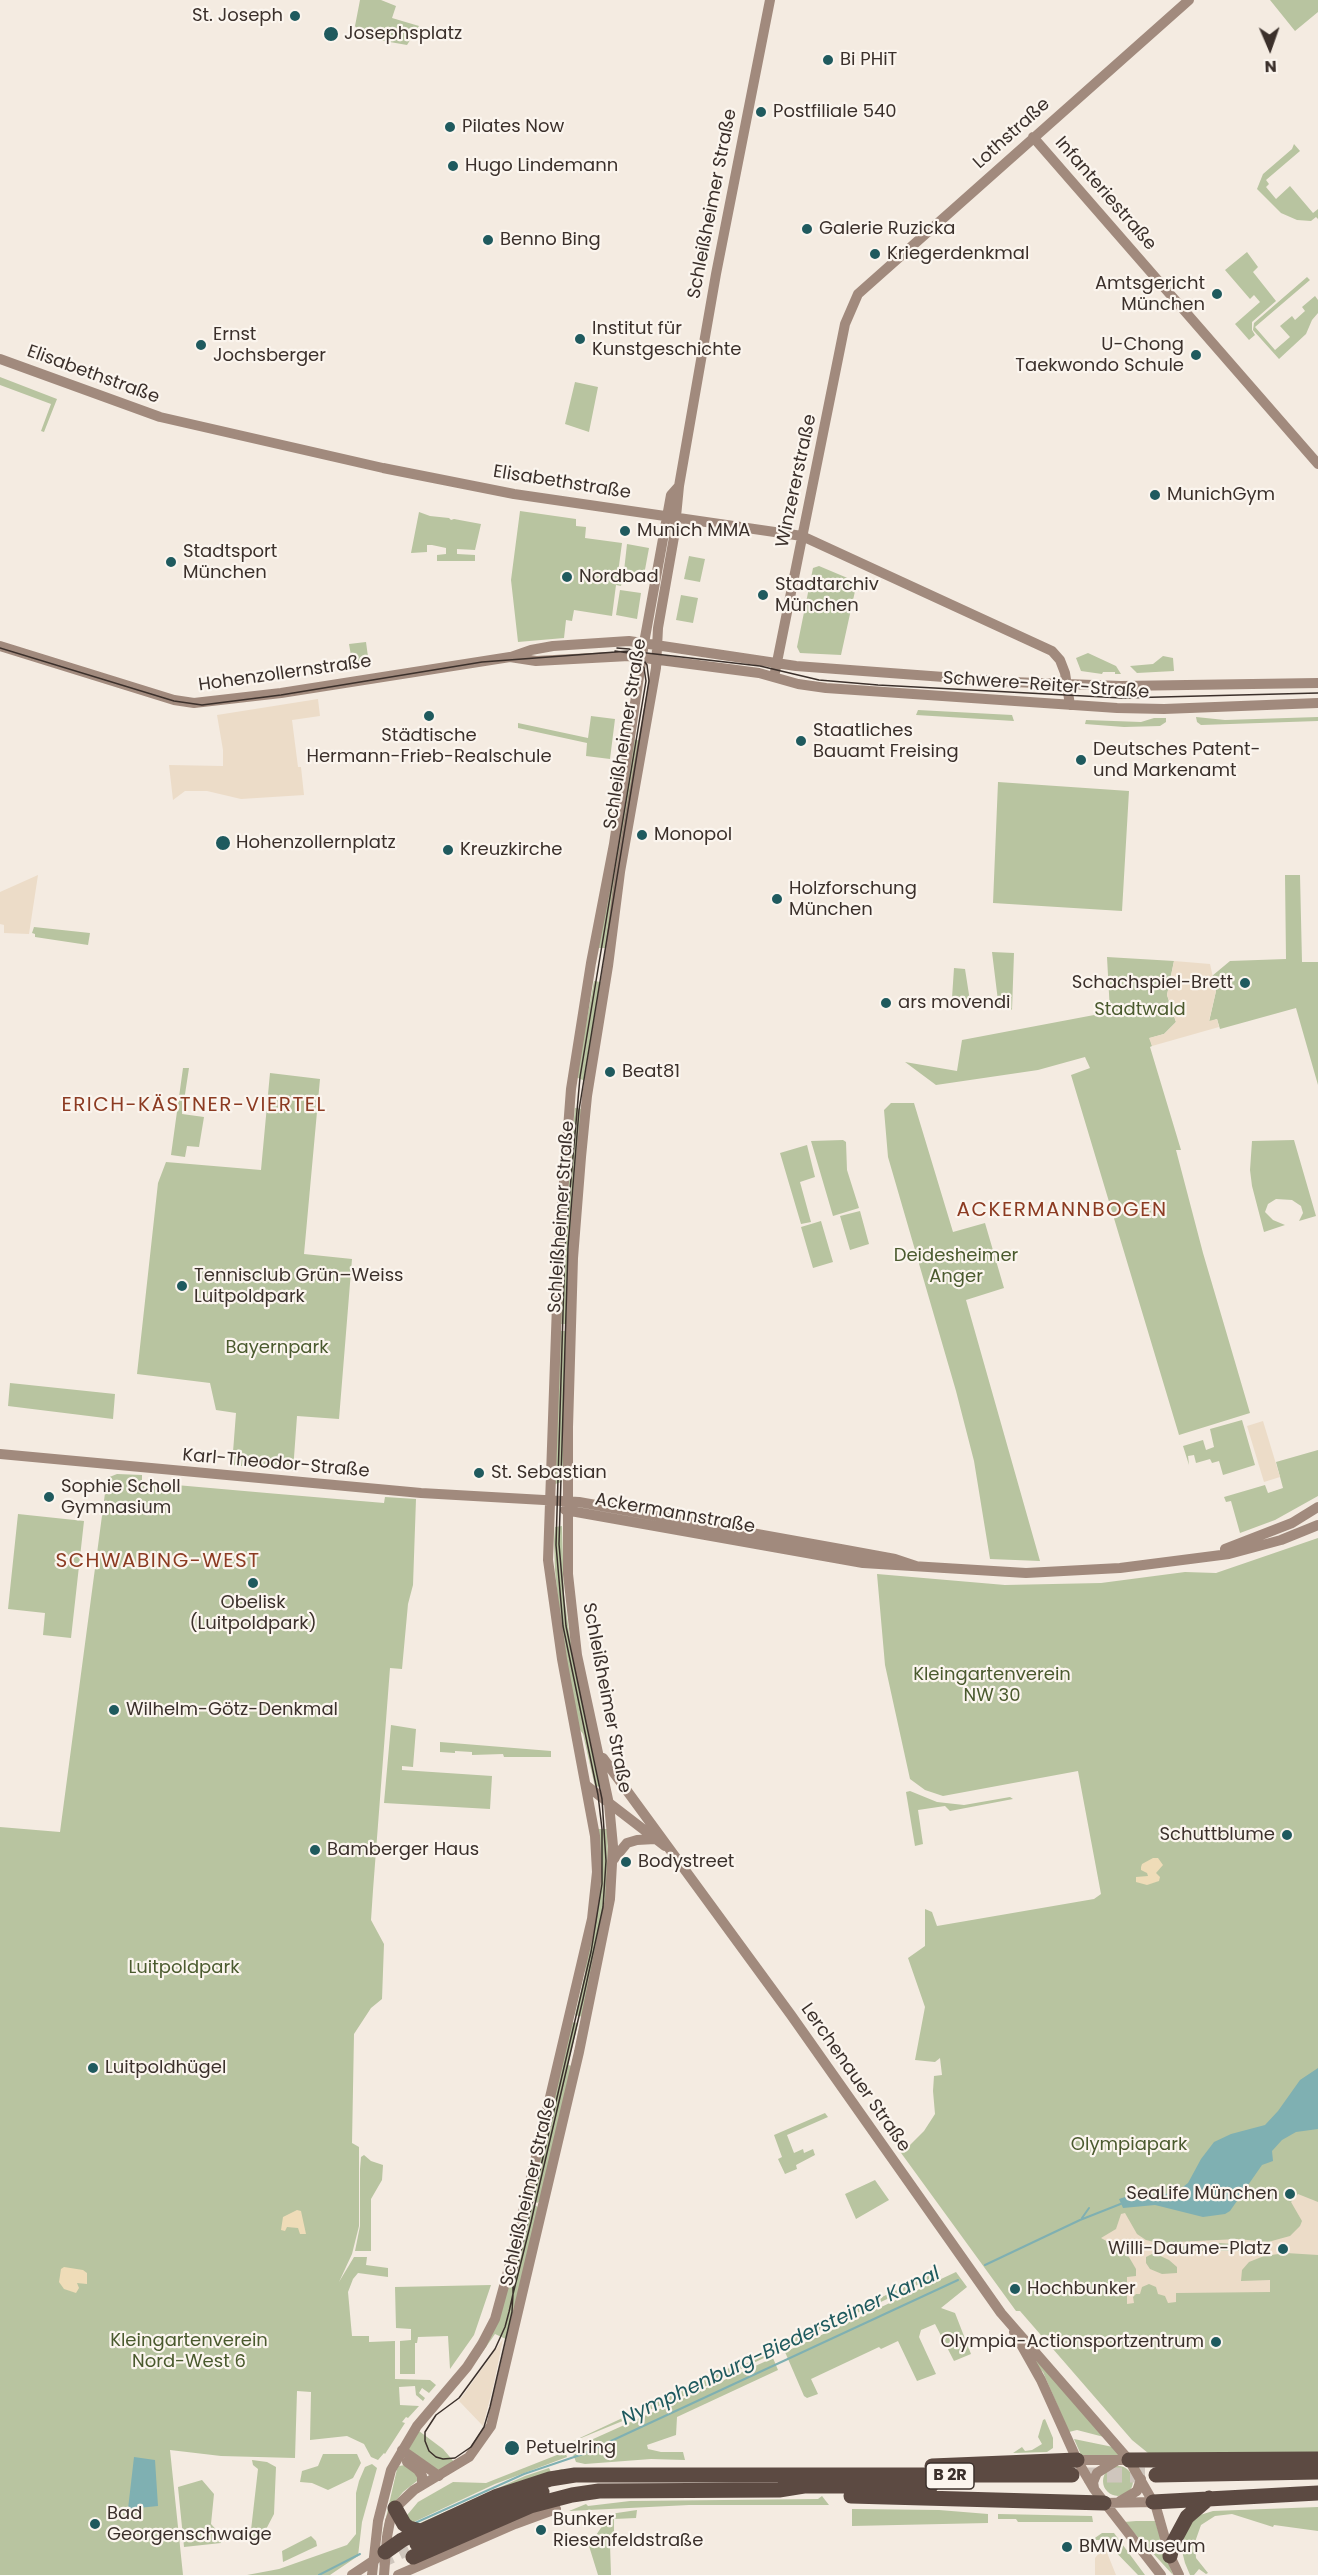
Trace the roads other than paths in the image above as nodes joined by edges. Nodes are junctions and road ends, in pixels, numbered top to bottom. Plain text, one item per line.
1 (770, 0) edge
2 (1189, 0) edge
3 (1033, 137) junction
4 (858, 294) joint
5 (0, 359) edge
6 (1318, 464) edge
7 (672, 516) junction
8 (802, 536) junction
9 (645, 643) junction
10 (657, 645) junction
11 (0, 646) edge
12 (510, 657) junction
13 (643, 657) junction
14 (657, 659) junction
15 (777, 663) junction
16 (774, 677) junction
17 (1318, 683) edge
18 (1068, 685) junction
19 (1318, 703) edge
20 (1070, 705) junction
21 (0, 1454) edge
22 (550, 1500) junction
23 (569, 1507) junction
24 (1318, 1507) edge
25 (1318, 1525) edge
26 (1207, 1556) junction
27 (598, 1750) junction
28 (587, 1786) junction
29 (609, 1804) junction
30 (655, 1839) junction
31 (672, 1852) junction
32 (612, 1860) junction
33 (1010, 2324) junction
34 (402, 2450) junction
35 (1124, 2460) junction
36 (1318, 2460) edge
37 (395, 2461) junction
38 (1318, 2472) edge
39 (1076, 2473) junction
40 (642, 2475) junction
41 (439, 2476) junction
42 (1152, 2479) junction
43 (1318, 2481) edge
44 (422, 2485) junction
45 (1094, 2489) junction
46 (633, 2490) junction
47 (779, 2490) junction
48 (1318, 2493) edge
49 (1209, 2499) junction
50 (1153, 2502) junction
51 (1111, 2503) junction
52 (396, 2508) junction
53 (556, 2509) joint
54 (420, 2531) junction
55 (386, 2552) junction
56 (1170, 2556) junction
57 (372, 2562) junction
58 (352, 2575) edge
59 (372, 2575) edge
60 (384, 2575) edge
61 (398, 2575) edge
62 (1161, 2575) edge
63 (1179, 2575) edge

1 - 7 main road, Schleißheimer Straße
2 - 3 main road, Lothstraße
3 - 4 main road, Lothstraße
3 - 6 main road, Infanteriestraße
4 - 8 main road, Winzererstraße
5 - 7 main road, Elisabethstraße
7 - 8 main road, Elisabethstraße
7 - 9 main road, Schleißheimer Straße
7 - 10 main road, Schleißheimer Straße
8 - 15 main road, Winzererstraße
8 - 18 main road, Elisabethstraße
9 - 10 main road, Hohenzollernstraße
9 - 12 main road, Hohenzollernstraße
9 - 13 main road, Schleißheimer Straße
10 - 14 main road, Schleißheimer Straße
10 - 15 main road, Hohenzollernstraße
11 - 12 main road, Hohenzollernstraße
12 - 13 main road, Hohenzollernstraße
13 - 14 main road, Hohenzollernstraße
13 - 22 main road, Schleißheimer Straße
14 - 16 main road, Hohenzollernstraße
14 - 23 main road, Schleißheimer Straße
15 - 16 main road, Winzererstraße
15 - 18 main road, Schwere-Reiter-Straße
16 - 20 main road, Schwere-Reiter-Straße
17 - 18 main road, Schwere-Reiter-Straße
18 - 20 main road, Elisabethstraße
19 - 20 main road, Schwere-Reiter-Straße
21 - 22 main road, Karl-Theodor-Straße
22 - 23 main road, Ackermannstraße
22 - 28 main road, Schleißheimer Straße
23 - 26 main road, Ackermannstraße
23 - 27 main road, Schleißheimer Straße
24 - 26 main road, Ackermannstraße
25 - 26 main road, Ackermannstraße
27 - 29 main road, Schleißheimer Straße
27 - 31 main road, Lerchenauer Straße
28 - 29 main road, Lerchenauer Straße
28 - 34 main road, Schleißheimer Straße
29 - 30 main road, Lerchenauer Straße
29 - 32 main road, Schleißheimer Straße
30 - 31 main road, Lerchenauer Straße
30 - 32 main road
31 - 33 main road, Lerchenauer Straße
32 - 41 main road, Schleißheimer Straße
33 - 35 main road, Lerchenauer Straße
33 - 39 main road, Lerchenauer Straße
34 - 37 main road, Schleißheimer Straße
34 - 41 main road
35 - 36 highway
35 - 39 main road
35 - 42 main road, Lerchenauer Straße
35 - 45 main road
37 - 44 main road
37 - 57 main road, Schleißheimer Straße
38 - 42 highway
39 - 40 highway, B 2R
39 - 45 main road, Lerchenauer Straße
39 - 47 highway, B 2R
40 - 46 highway, B 2R
40 - 54 highway
41 - 44 main road, Schleißheimer Straße
42 - 43 highway
42 - 50 main road, Lerchenauer Straße
42 - 51 main road
44 - 52 main road, Schleißheimer Straße
45 - 51 main road, Lerchenauer Straße
46 - 47 highway, B 2R
46 - 53 highway
47 - 51 highway
48 - 49 highway
49 - 50 highway
49 - 56 highway
50 - 51 main road
50 - 56 main road, Lerchenauer Straße
51 - 62 main road, Lerchenauer Straße
52 - 54 highway
52 - 55 main road
53 - 61 main road
54 - 55 highway
55 - 57 main road
55 - 60 main road
56 - 63 main road, Lerchenauer Straße
57 - 58 main road
57 - 59 main road, Schleißheimer Straße

